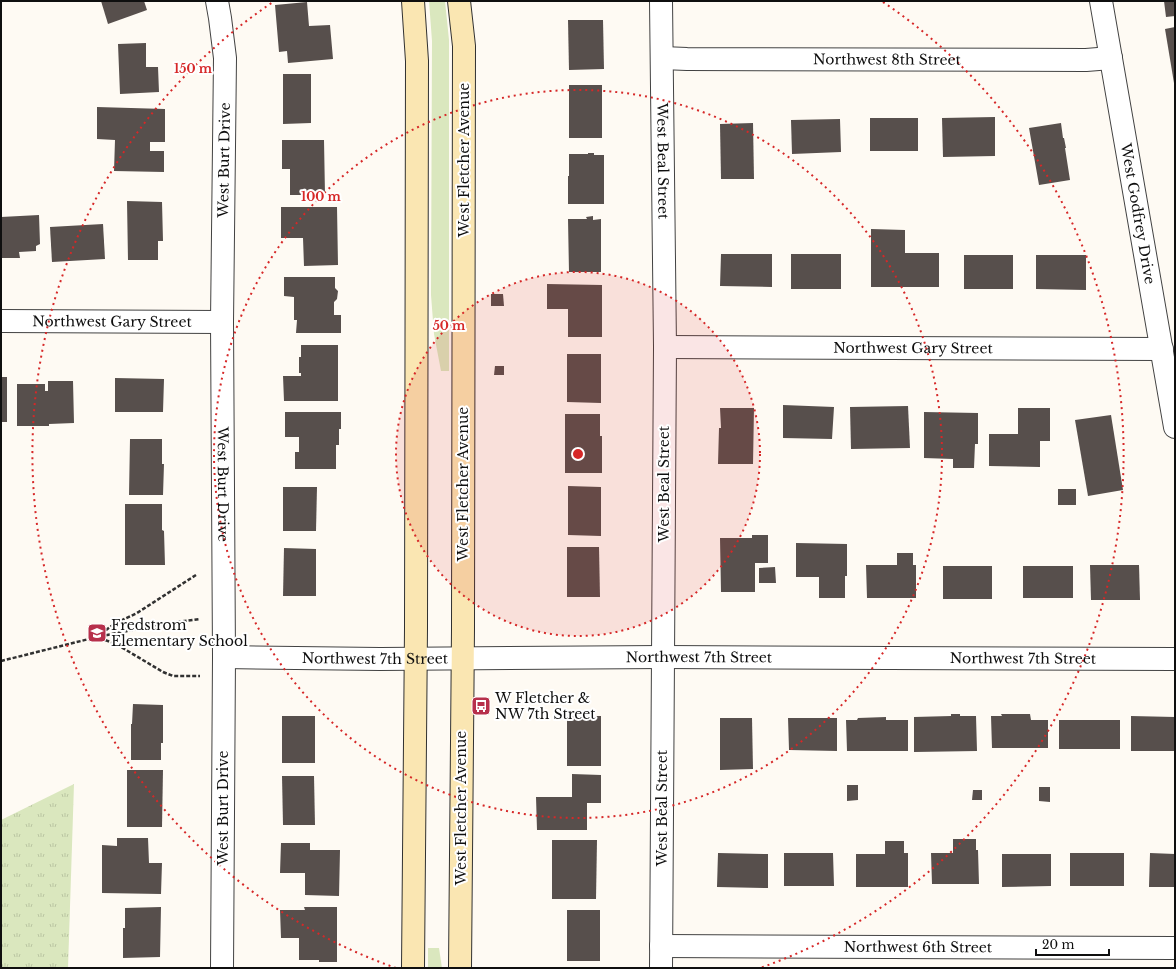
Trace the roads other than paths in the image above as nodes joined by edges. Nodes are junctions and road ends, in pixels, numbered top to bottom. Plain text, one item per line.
1 (217, 1) edge
2 (413, 1) edge
3 (459, 1) edge
4 (661, 1) edge
5 (1101, 1) edge
6 (662, 58) junction
7 (1111, 58) junction
8 (1, 321) edge
9 (222, 322) junction
10 (665, 347) junction
11 (1162, 348) junction
12 (1175, 427) edge
13 (224, 657) junction
14 (663, 657) junction
15 (416, 659) junction
16 (463, 659) junction
17 (1175, 660) edge
18 (661, 946) junction
19 (1175, 948) edge
20 (222, 968) edge
21 (413, 968) edge
22 (460, 968) edge
23 (661, 968) edge

1 - 9 street, West Burt Drive
2 - 15 main road
3 - 16 main road, West Fletcher Avenue
4 - 6 street, West Beal Street
5 - 7 street, West Godfrey Drive
6 - 7 street, Northwest 8th Street
6 - 10 street, West Beal Street
7 - 11 street, West Godfrey Drive
8 - 9 street, Northwest Gary Street
9 - 13 street, West Burt Drive
10 - 11 street, Northwest Gary Street
10 - 14 street, West Beal Street
11 - 12 street, West Godfrey Drive
13 - 15 street, Northwest 7th Street
13 - 20 street, West Burt Drive
14 - 16 street, Northwest 7th Street
14 - 17 street, Northwest 7th Street
14 - 18 street, West Beal Street
15 - 16 street, Northwest 7th Street
15 - 21 main road
16 - 22 main road, West Fletcher Avenue
18 - 19 street, Northwest 6th Street
18 - 23 street, West Beal Street

